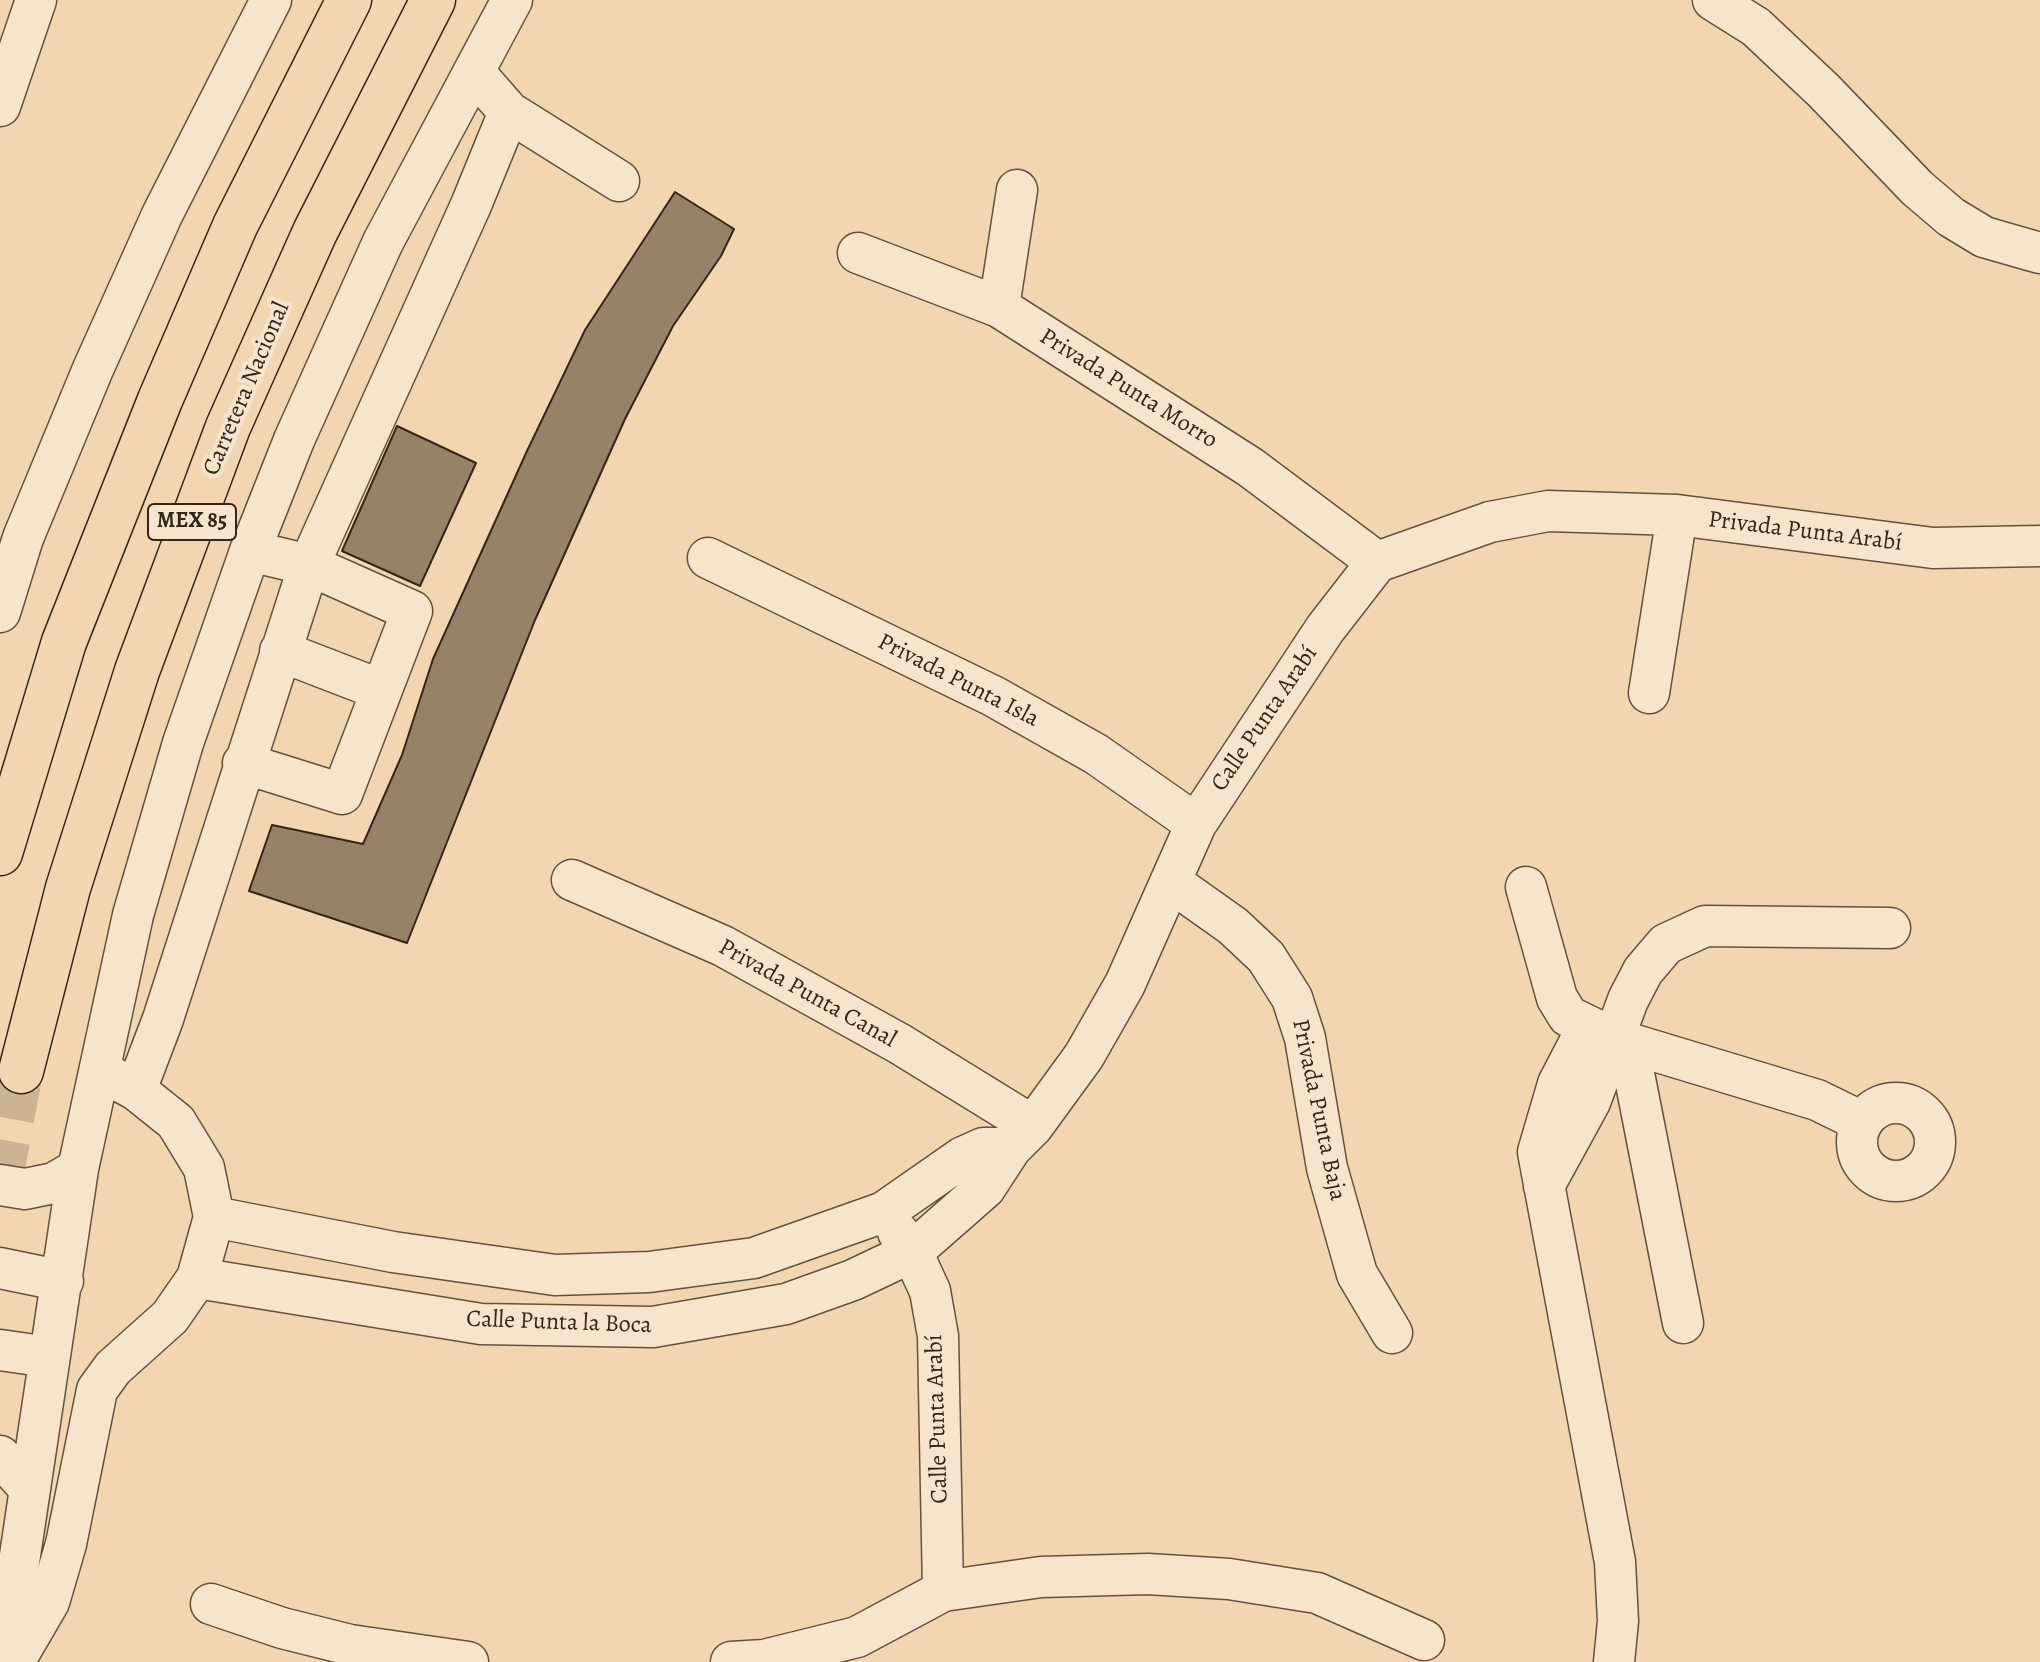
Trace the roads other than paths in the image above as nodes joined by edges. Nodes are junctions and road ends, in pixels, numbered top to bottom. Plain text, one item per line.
1 (36, 0) edge
2 (271, 0) edge
3 (349, 0) edge
4 (433, 0) edge
5 (1713, 0) edge
6 (513, 1) edge
7 (474, 72) junction
8 (0, 106) edge
9 (509, 112) junction
10 (619, 181) dead end
11 (1017, 190) dead end
12 (858, 253) dead end
13 (2040, 253) edge
14 (999, 307) junction
15 (1677, 515) junction
16 (2040, 546) edge
17 (250, 551) junction
18 (708, 558) dead end
19 (1377, 562) junction
20 (309, 565) junction
21 (0, 612) edge
22 (280, 651) junction
23 (381, 690) junction
24 (1649, 693) dead end
25 (243, 763) junction
26 (1196, 824) junction
27 (0, 853) edge
28 (572, 880) dead end
29 (1171, 882) junction
30 (1526, 887) dead end
31 (1890, 928) dead end
32 (1610, 1037) junction
33 (100, 1070) junction
34 (21, 1071) tunnel mouth
35 (136, 1090) junction
36 (1862, 1122) dead end
37 (1022, 1137) junction
38 (78, 1169) junction
39 (0, 1185) edge
40 (884, 1212) junction
41 (214, 1217) junction
42 (322, 1238) junction
43 (912, 1252) junction
44 (0, 1268) edge
45 (537, 1272) junction
46 (197, 1278) junction
47 (63, 1281) junction
48 (310, 1296) junction
49 (1683, 1323) dead end
50 (535, 1327) junction
51 (1392, 1333) dead end
52 (0, 1350) edge
53 (49, 1357) junction
54 (0, 1456) edge
55 (30, 1489) junction
56 (943, 1591) junction
57 (211, 1604) dead end
58 (1424, 1640) dead end
59 (4, 1662) edge
60 (14, 1662) edge
61 (468, 1662) edge
62 (731, 1662) edge
63 (1614, 1662) edge

1 - 8 street
2 - 21 street
3 - 27 highway, MEX 85
4 - 34 highway, Carretera Nacional / MEX 85
5 - 13 street
6 - 7 street
7 - 9 street
7 - 17 street
9 - 10 street
9 - 20 street
11 - 14 street
12 - 14 street, Privada Punta Morro
14 - 19 street, Privada Punta Morro
15 - 16 street, Privada Punta Arabí
15 - 19 street
15 - 24 street
17 - 20 street
17 - 33 street
18 - 26 street, Privada Punta Isla
19 - 26 street, Calle Punta Arabí
20 - 22 street
20 - 23 street
22 - 23 street
22 - 25 street
23 - 25 street
25 - 35 street
26 - 29 street, Calle Punta Arabí
28 - 37 street, Privada Punta Canal
29 - 37 street, Calle Punta Arabí
29 - 51 street, Privada Punta Baja
30 - 32 street
31 - 32 street
32 - 36 street
32 - 49 street
32 - 63 street
33 - 35 street
33 - 38 street
35 - 41 street
37 - 40 street
37 - 43 street, Calle Punta Arabí
38 - 39 street
38 - 47 street
40 - 43 street, Calle Punta Arabí
40 - 45 street, Calle Punta la Boca
41 - 42 street, Calle Punta la Boca
41 - 46 street
42 - 45 street, Calle Punta la Boca
42 - 48 street
43 - 50 street, Calle Punta la Boca
43 - 56 street, Calle Punta Arabí
44 - 47 street
45 - 50 street
46 - 48 street, Calle Punta la Boca
46 - 60 street
47 - 53 street
48 - 50 street, Calle Punta la Boca
52 - 53 street
53 - 55 street
54 - 55 street
55 - 59 street
56 - 58 street
56 - 62 street
57 - 61 street

